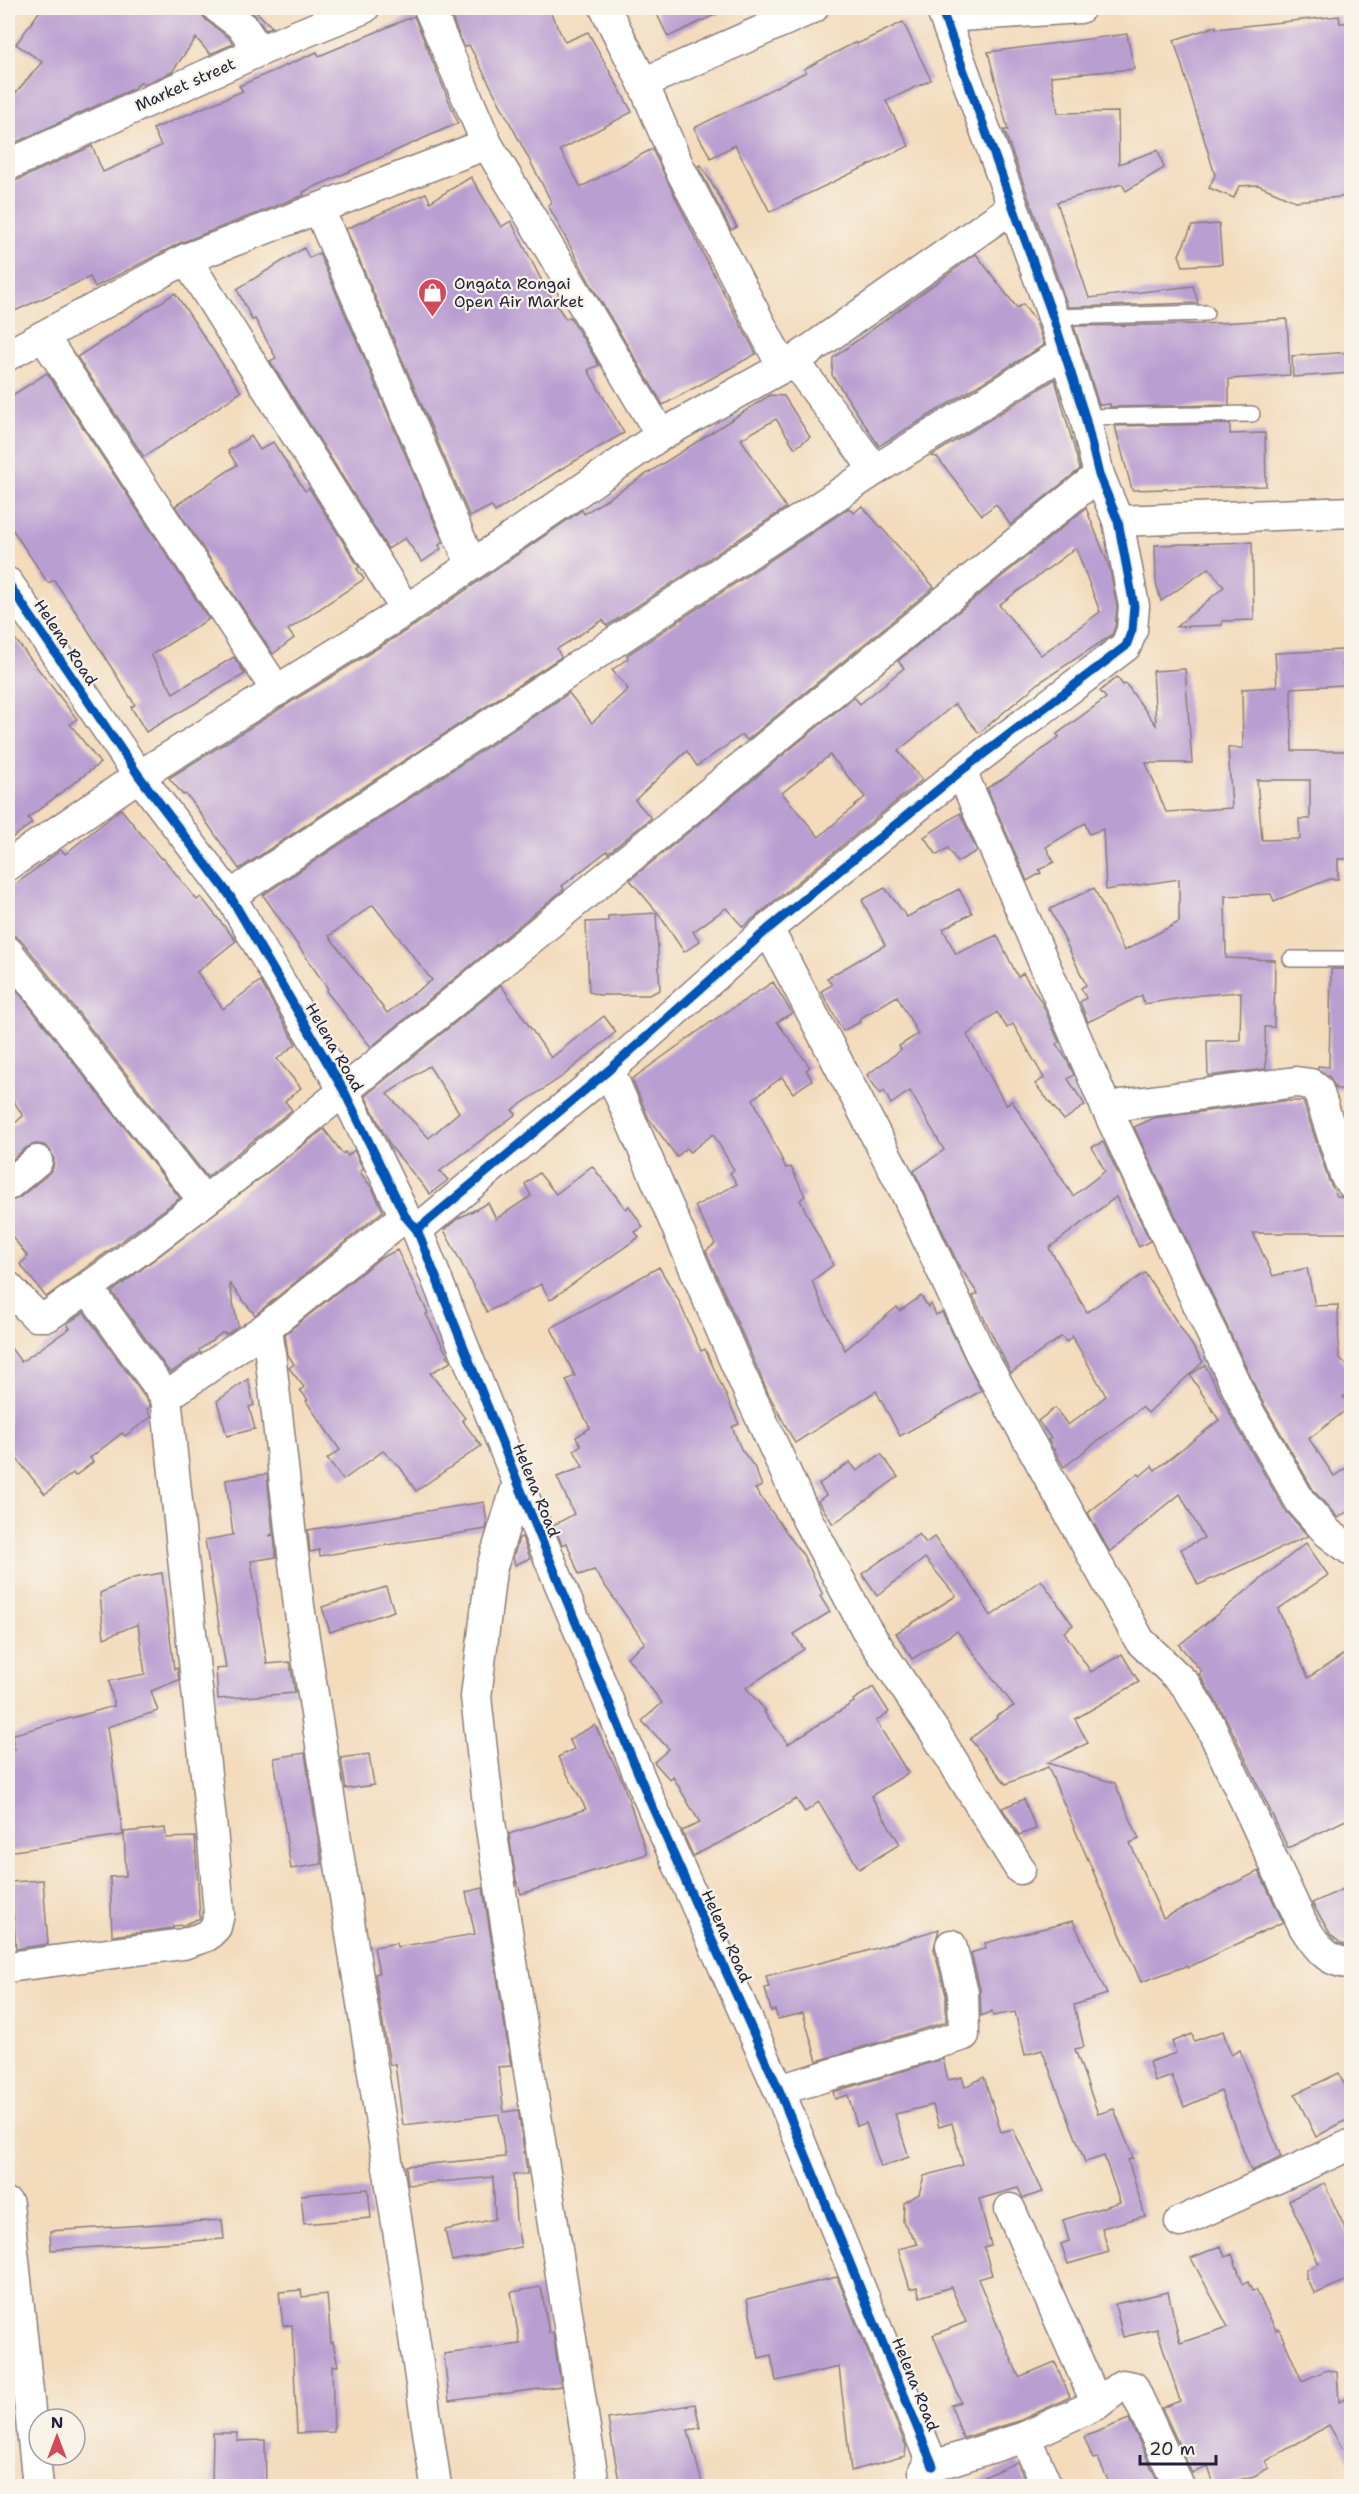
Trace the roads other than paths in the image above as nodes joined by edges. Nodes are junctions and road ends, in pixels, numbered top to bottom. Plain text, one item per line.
1 (218, 8) edge
2 (364, 8) edge
3 (429, 8) edge
4 (605, 8) edge
5 (813, 8) edge
6 (1080, 8) edge
7 (943, 12) edge
8 (259, 51) junction
9 (643, 82) junction
10 (487, 144) junction
11 (8, 165) edge
12 (1013, 207) junction
13 (319, 209) junction
14 (186, 259) junction
15 (1206, 313) dead end
16 (1053, 317) junction
17 (43, 336) junction
18 (1065, 352) junction
19 (8, 355) edge
20 (789, 365) junction
21 (1252, 414) dead end
22 (1085, 417) junction
23 (661, 435) junction
24 (875, 470) junction
25 (1099, 475) junction
26 (1352, 512) edge
27 (1118, 521) junction
28 (471, 564) junction
29 (8, 583) edge
30 (406, 610) junction
31 (277, 691) junction
32 (961, 771) junction
33 (139, 777) junction
34 (8, 865) edge
35 (230, 896) junction
36 (768, 929) junction
37 (8, 952) edge
38 (1291, 959) dead end
39 (1352, 959) edge
40 (609, 1070) junction
41 (345, 1091) junction
42 (1106, 1107) junction
43 (37, 1161) dead end
44 (1352, 1184) edge
45 (8, 1185) edge
46 (204, 1201) junction
47 (411, 1223) junction
48 (8, 1287) edge
49 (88, 1288) junction
50 (267, 1327) junction
51 (166, 1397) junction
52 (518, 1483) junction
53 (1352, 1551) edge
54 (1020, 1869) dead end
55 (951, 1945) dead end
56 (1352, 1963) edge
57 (8, 1967) edge
58 (779, 2090) junction
59 (1352, 2144) edge
60 (8, 2204) edge
61 (1010, 2209) dead end
62 (1180, 2222) dead end
63 (1097, 2404) junction
64 (1025, 2437) junction
65 (930, 2476) edge
66 (593, 2479) dead end
67 (38, 2487) edge
68 (436, 2487) edge
69 (1047, 2487) edge
70 (1179, 2487) edge

1 - 8 street
2 - 8 street, Market street
3 - 10 street
4 - 9 street
5 - 9 street
6 - 7 street
7 - 12 street
8 - 11 street, Market street
9 - 20 street
10 - 13 street
10 - 23 street
12 - 16 street
12 - 20 street
13 - 14 street
13 - 28 street
14 - 17 street
14 - 30 street
15 - 16 lane
16 - 18 street
17 - 19 street
17 - 31 street
18 - 22 street
18 - 24 street
20 - 23 street
20 - 24 street
21 - 22 lane
22 - 25 street
23 - 28 street
24 - 35 street
25 - 27 street
25 - 41 street
26 - 27 street
27 - 32 street
28 - 30 street
29 - 33 street, Helena Road
30 - 31 street
31 - 33 street
32 - 36 street
32 - 42 street
33 - 34 street
33 - 35 street, Helena Road
35 - 41 street, Helena Road
36 - 40 street
36 - 56 street
37 - 46 street
38 - 39 lane
40 - 47 street
40 - 54 street
41 - 46 street
41 - 47 street, Helena Road
42 - 44 street
42 - 53 street
43 - 45 street
46 - 49 street
47 - 50 street
47 - 52 street, Helena Road
48 - 49 street
49 - 51 street
50 - 51 street
50 - 68 street
51 - 57 street
52 - 58 street, Helena Road
52 - 66 street
55 - 58 street
58 - 65 street, Helena Road
59 - 62 street
60 - 67 street
61 - 63 street
63 - 64 street
63 - 70 street
64 - 65 street
64 - 69 street

